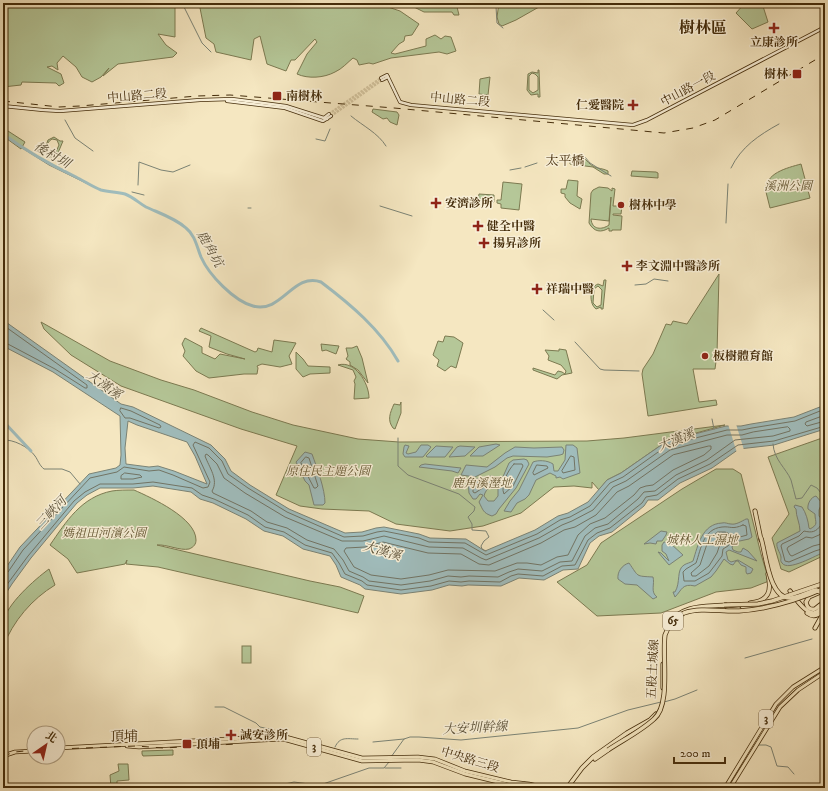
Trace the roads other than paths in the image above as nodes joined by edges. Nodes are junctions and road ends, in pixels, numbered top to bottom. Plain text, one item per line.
1 (825, 27) edge
2 (382, 79) dead end
3 (3, 106) edge
4 (330, 115) tunnel mouth
5 (549, 117) joint
6 (755, 511) dead end
7 (761, 538) junction
8 (825, 582) edge
9 (825, 588) edge
10 (790, 592) dead end
11 (824, 597) edge
12 (798, 601) junction
13 (724, 605) junction
14 (825, 606) edge
15 (720, 610) junction
16 (825, 610) edge
17 (815, 628) dead end
18 (825, 667) edge
19 (825, 672) edge
20 (663, 713) dead end
21 (66, 749) edge
22 (26, 750) edge
23 (3, 755) edge
24 (597, 755) junction
25 (389, 759) junction
26 (534, 788) edge
27 (546, 788) edge
28 (568, 788) edge
29 (725, 788) edge
30 (730, 788) edge

1 - 5 main road, 中山路一段
2 - 5 main road, 中山路二段
3 - 4 main road, 中山路二段
6 - 7 highway
7 - 9 highway, bridge
7 - 13 highway, bridge
8 - 13 highway, 五股土城線 / 65, bridge
9 - 11 highway
9 - 15 highway, 五股土城線 / 65, bridge
10 - 12 highway, bridge
11 - 12 highway
11 - 15 highway, bridge
12 - 14 highway
13 - 24 highway, 五股土城線 / 65, bridge
15 - 24 highway, 五股土城線 / 65, bridge
16 - 17 highway
18 - 29 main road, 3
19 - 30 main road, 3
20 - 24 highway, bridge
21 - 25 main road, 3
22 - 23 main road
24 - 28 highway, 五股土城線 / 65
25 - 26 main road, 中央路三段 / 3
25 - 27 main road, 中央路三段 / 3

